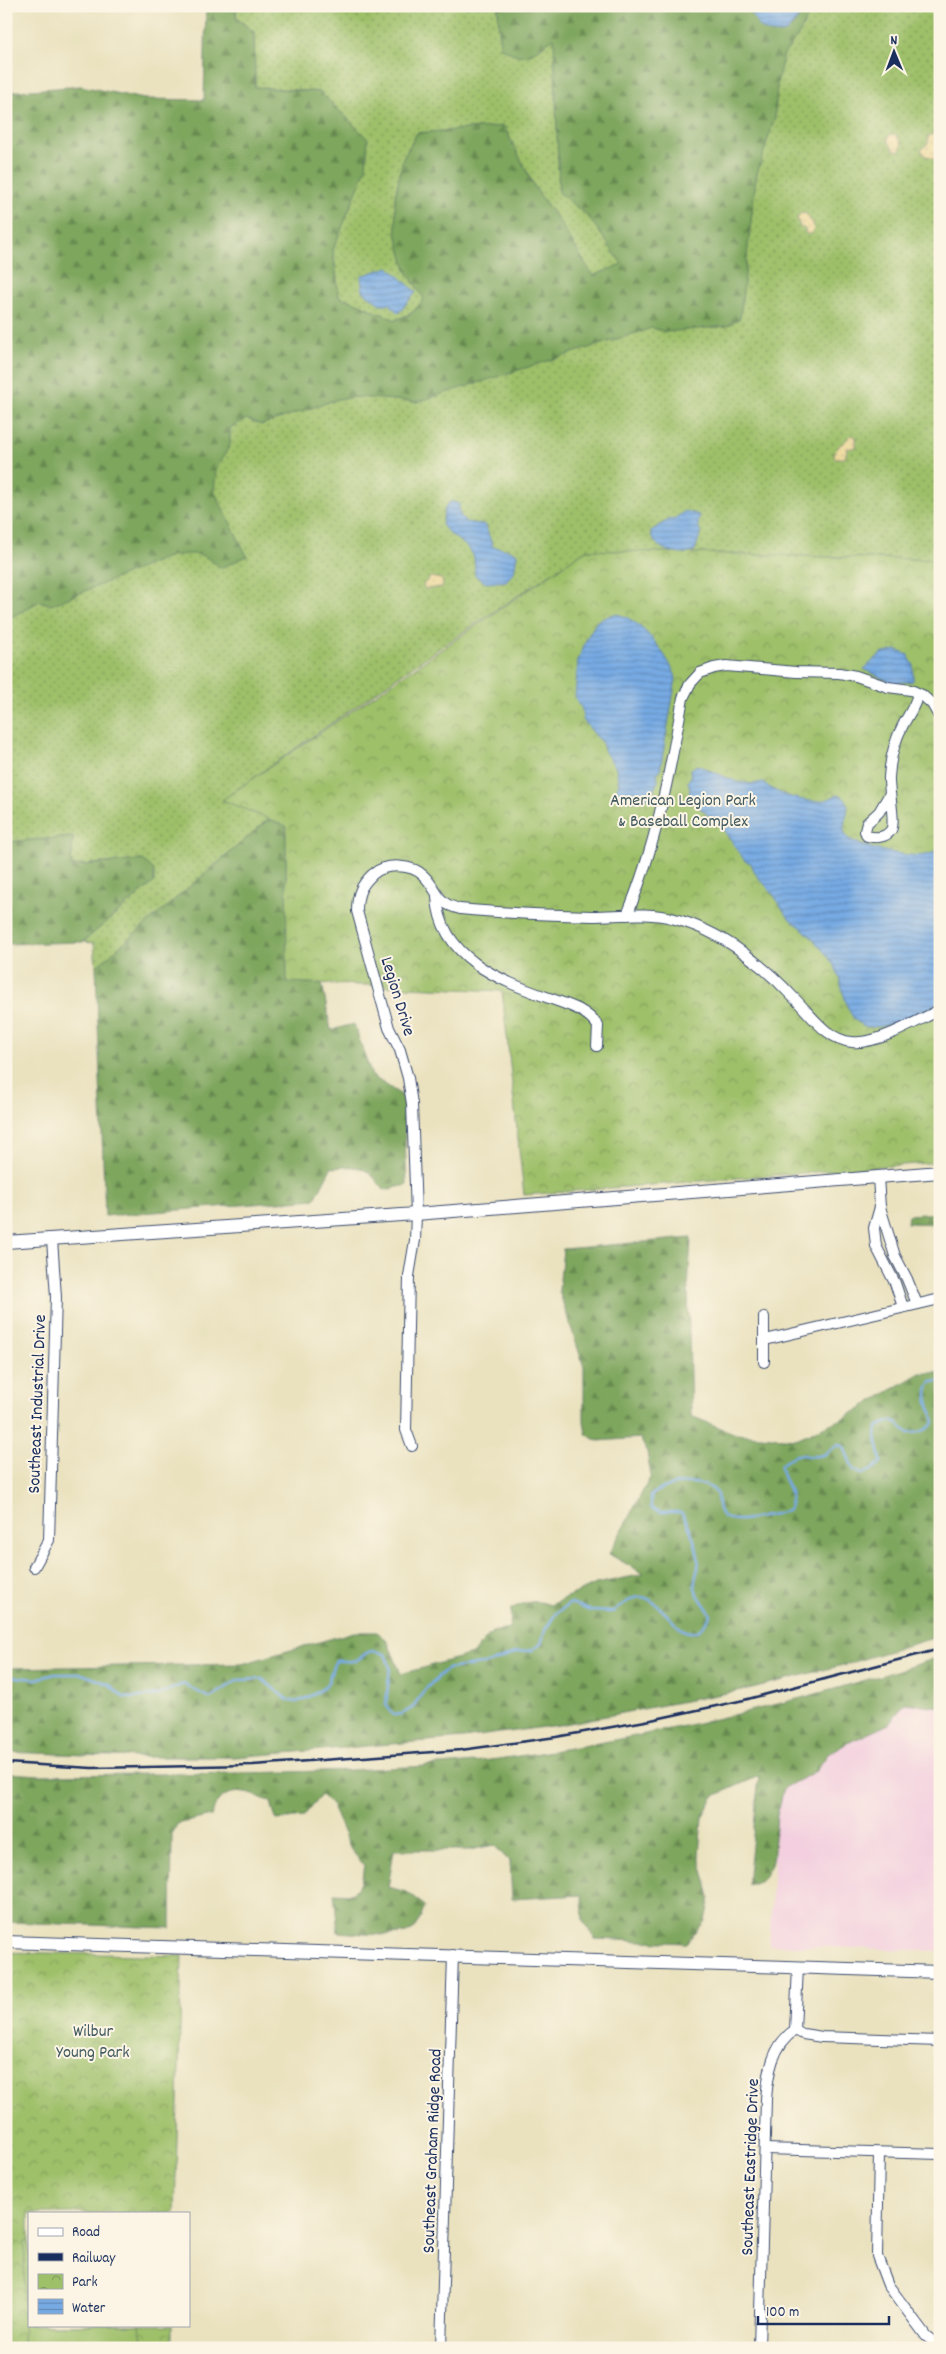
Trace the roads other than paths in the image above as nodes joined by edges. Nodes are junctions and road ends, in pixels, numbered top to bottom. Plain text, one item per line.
1 (918, 694) junction
2 (940, 718) edge
3 (889, 795) dead end
4 (438, 898) junction
5 (627, 914) junction
6 (940, 1010) edge
7 (597, 1046) dead end
8 (940, 1172) edge
9 (878, 1177) junction
10 (880, 1207) junction
11 (416, 1214) junction
12 (52, 1239) junction
13 (6, 1242) edge
14 (940, 1299) edge
15 (917, 1304) junction
16 (903, 1307) junction
17 (764, 1317) dead end
18 (765, 1340) junction
19 (764, 1362) dead end
20 (412, 1446) dead end
21 (34, 1567) dead end
22 (6, 1942) edge
23 (453, 1955) junction
24 (798, 1967) junction
25 (940, 1972) edge
26 (794, 2030) junction
27 (940, 2041) edge
28 (765, 2149) junction
29 (879, 2153) junction
30 (940, 2154) edge
31 (940, 2347) edge
32 (440, 2348) edge
33 (760, 2348) edge

1 - 2 street
1 - 3 street
1 - 5 street
4 - 5 street
4 - 7 street
4 - 11 street, Legion Drive
5 - 6 street
8 - 9 main road
9 - 10 street
9 - 11 main road
10 - 15 street
10 - 16 street
11 - 12 main road
11 - 20 street, Legion Drive
12 - 13 main road
12 - 21 street, Southeast Industrial Drive
14 - 15 street
15 - 16 street
16 - 18 street
17 - 18 street
18 - 19 street
22 - 23 main road
23 - 24 main road
23 - 32 street, Southeast Graham Ridge Road
24 - 25 main road
24 - 26 street
26 - 27 street
26 - 28 street, Southeast Eastridge Drive
28 - 29 street
28 - 33 street, Southeast Eastridge Drive
29 - 30 street
29 - 31 street

